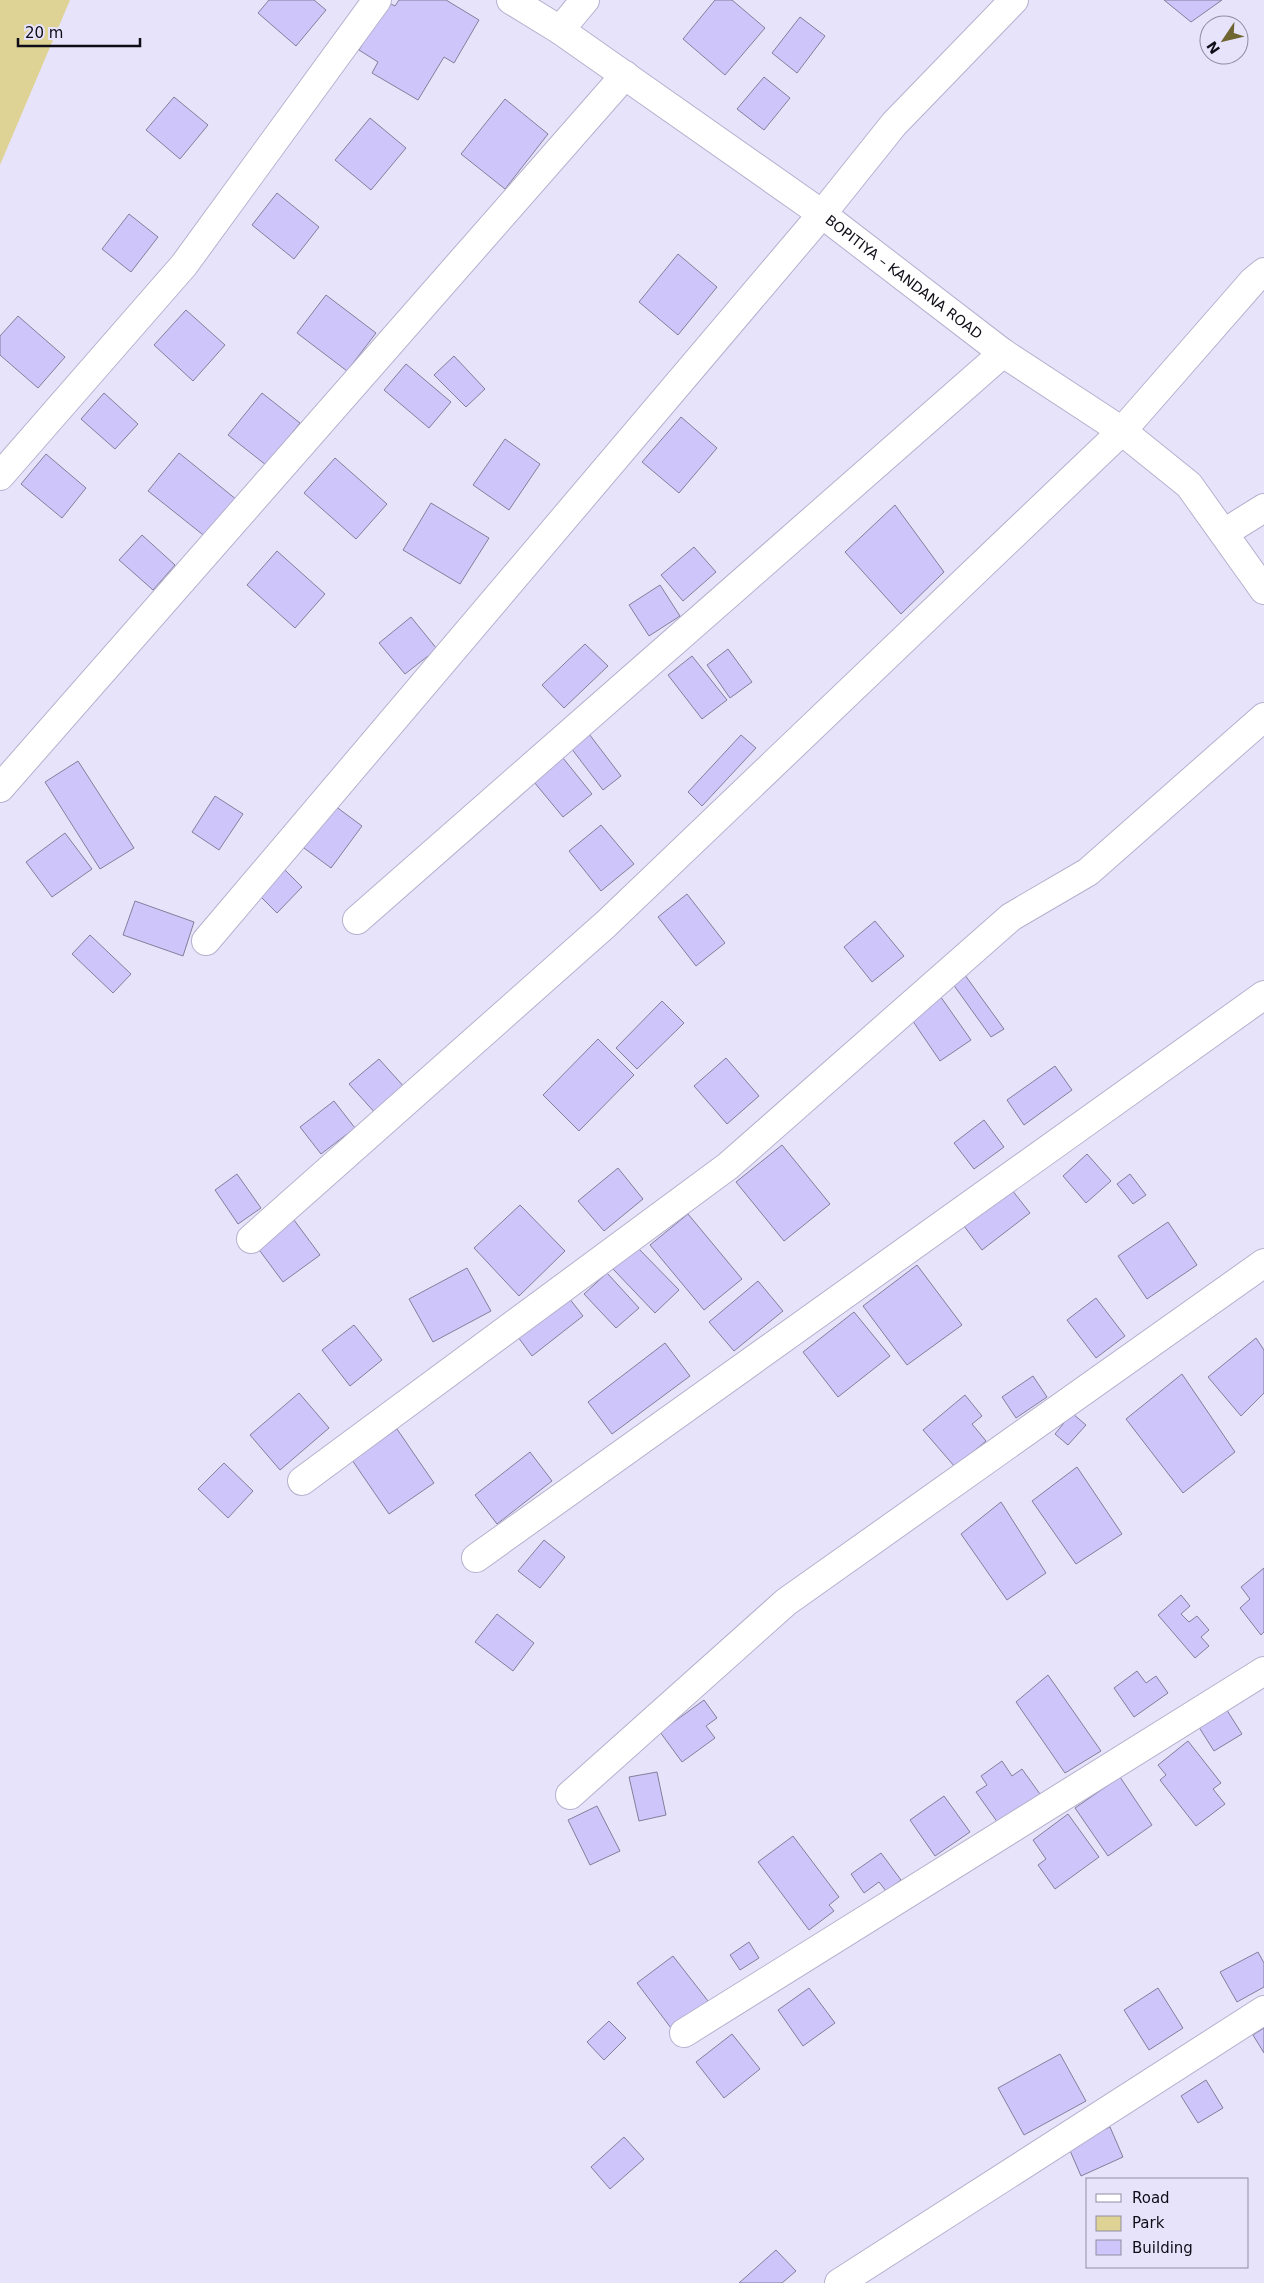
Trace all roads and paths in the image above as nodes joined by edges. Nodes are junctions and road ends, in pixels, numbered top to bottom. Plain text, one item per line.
1 (377, 0) edge
2 (511, 0) edge
3 (585, 0) edge
4 (1014, 0) edge
5 (560, 30) junction
6 (625, 75) junction
7 (822, 214) junction
8 (1264, 272) edge
9 (1003, 353) junction
10 (1122, 431) junction
11 (0, 476) edge
12 (1264, 508) edge
13 (1224, 533) junction
14 (1264, 590) edge
15 (1264, 717) edge
16 (0, 788) edge
17 (357, 920) dead end
18 (206, 942) dead end
19 (1264, 995) edge
20 (251, 1239) dead end
21 (1264, 1263) edge
22 (302, 1481) dead end
23 (476, 1558) dead end
24 (1264, 1670) edge
25 (570, 1796) dead end
26 (1264, 2010) edge
27 (684, 2033) dead end
28 (839, 2283) edge

1 - 11 street
2 - 5 street, BOPITIYA – KANDANA ROAD
3 - 5 street
4 - 7 street
5 - 6 street, BOPITIYA – KANDANA ROAD
6 - 7 street, BOPITIYA – KANDANA ROAD
6 - 16 street
7 - 9 street, BOPITIYA – KANDANA ROAD
7 - 18 street
8 - 10 street
9 - 10 street, BOPITIYA – KANDANA ROAD
9 - 17 street
10 - 13 street, BOPITIYA – KANDANA ROAD
10 - 20 street
12 - 13 street
13 - 14 street, BOPITIYA – KANDANA ROAD
15 - 22 street
19 - 23 street
21 - 25 street
24 - 27 street
26 - 28 street

